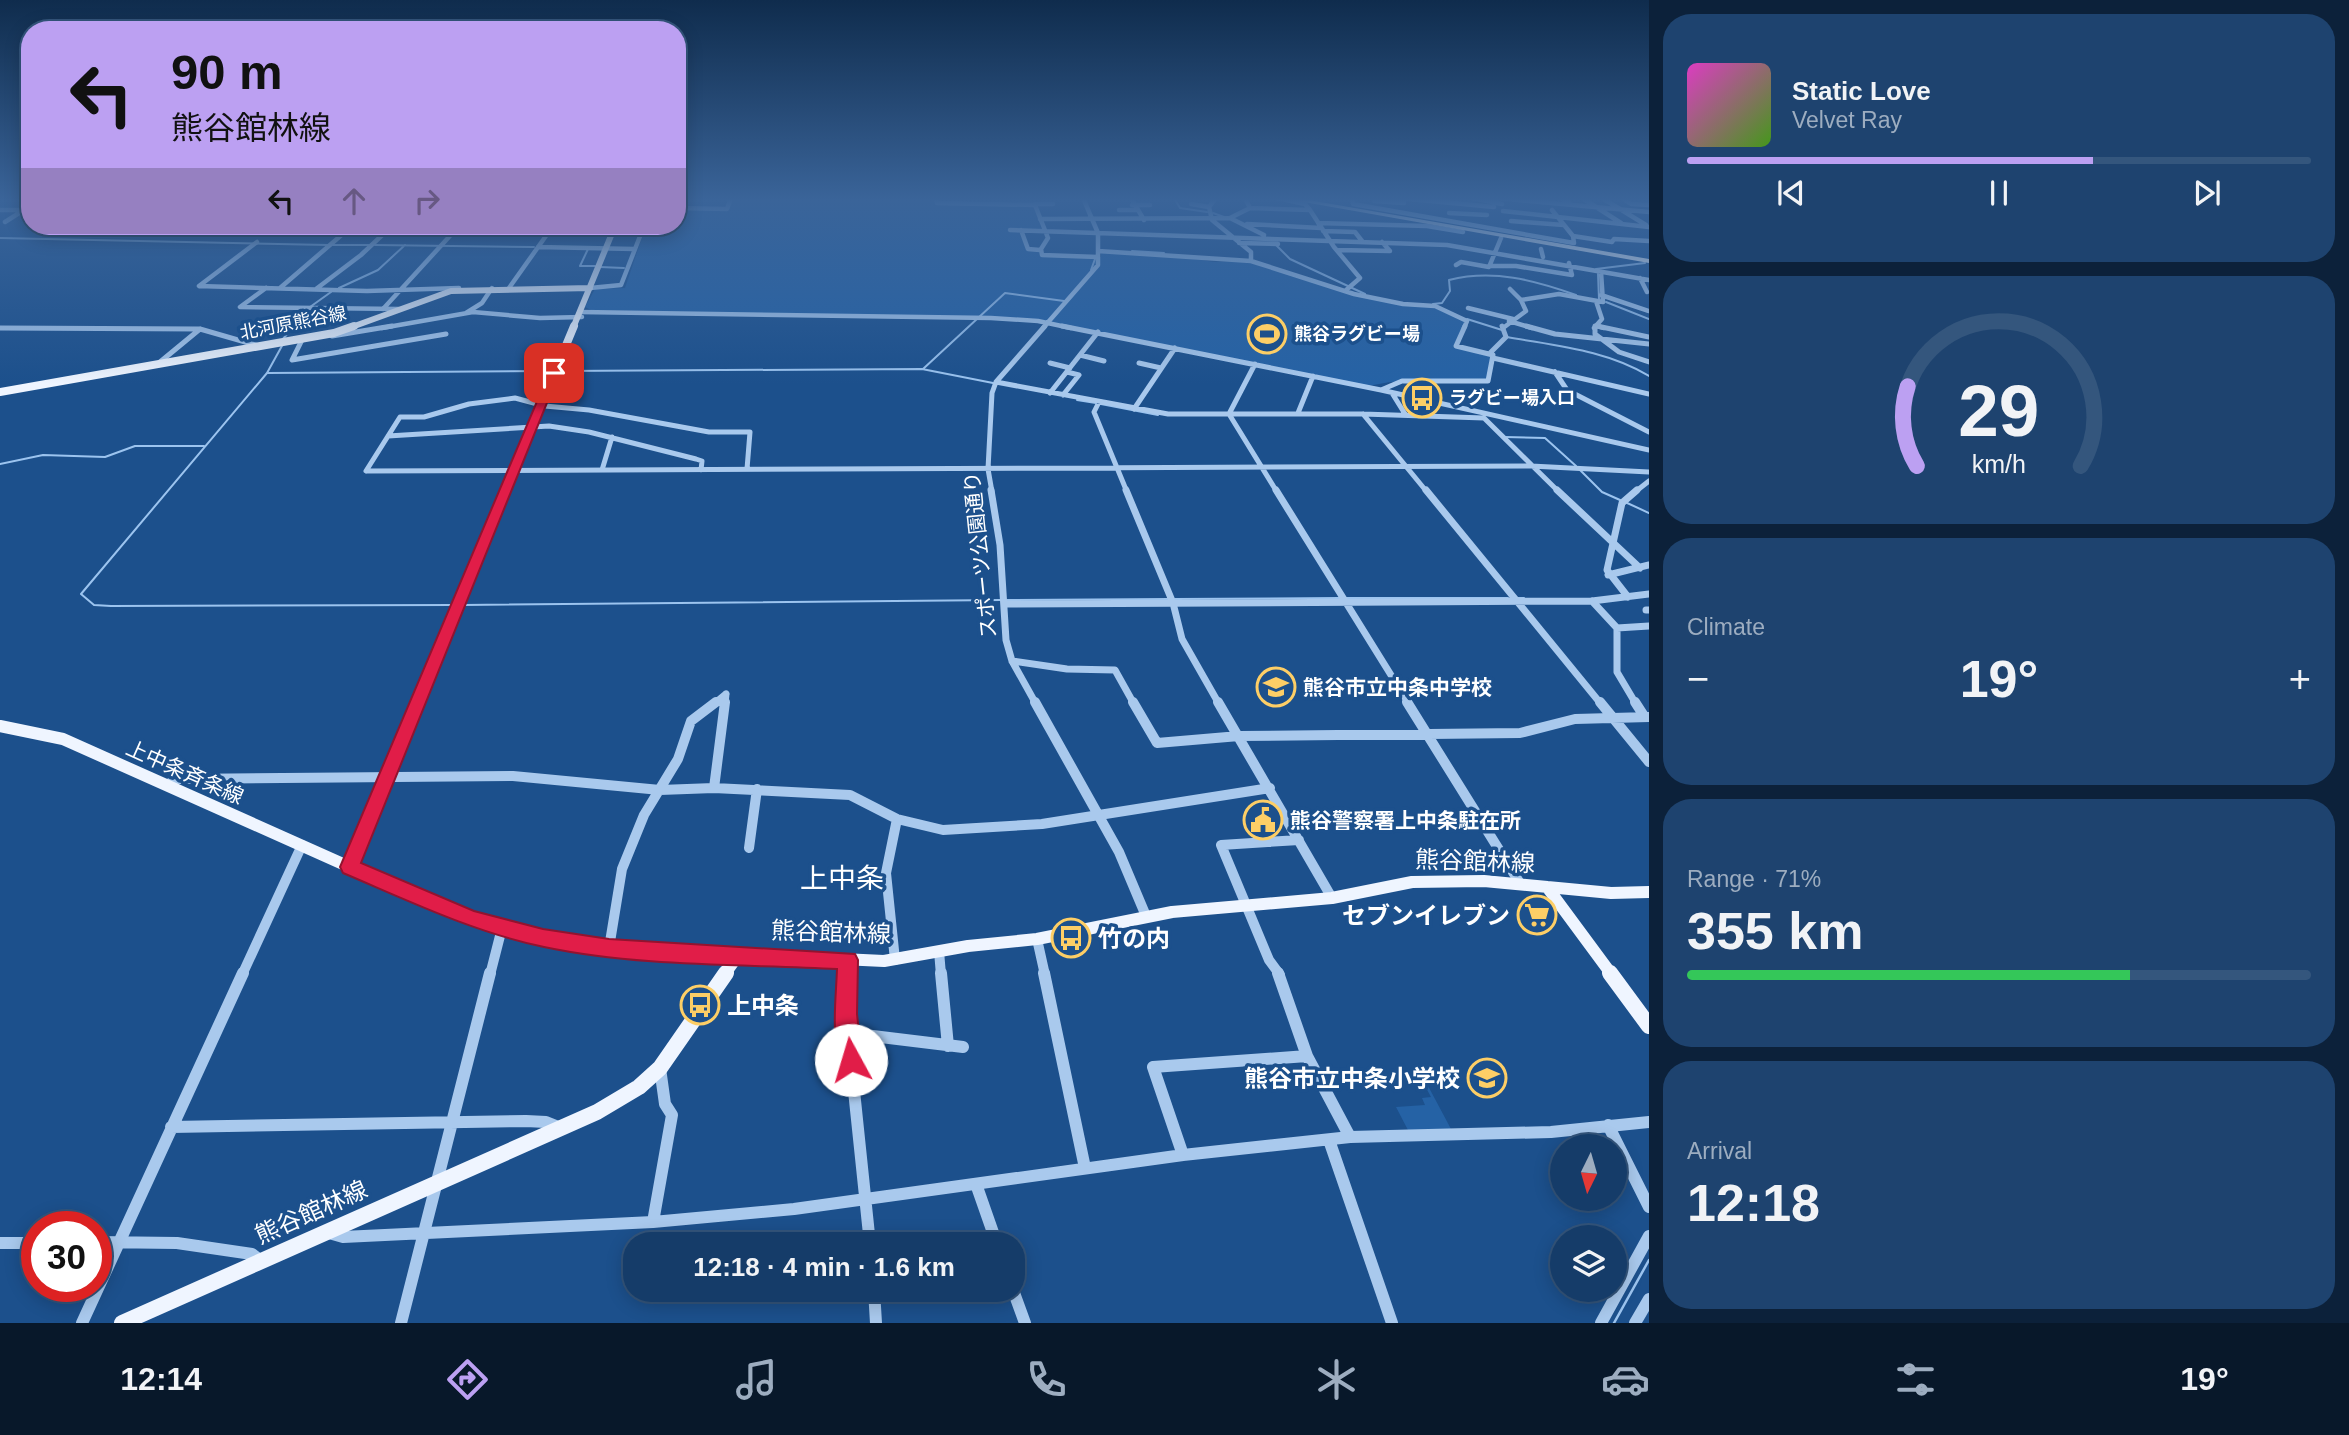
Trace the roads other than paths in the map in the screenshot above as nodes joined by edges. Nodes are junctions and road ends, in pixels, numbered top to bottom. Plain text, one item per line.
1 (234, 260) edge
2 (312, 260) edge
3 (353, 260) edge
4 (427, 260) edge
5 (529, 260) edge
6 (601, 260) edge
7 (631, 260) edge
8 (1097, 260) edge
9 (1205, 260) edge
10 (1345, 260) edge
11 (1493, 260) edge
12 (1544, 260) edge
13 (1559, 260) edge
14 (1251, 261) joint
15 (1569, 264) junction
16 (1456, 265) dead end
17 (1489, 266) junction
18 (1598, 272) junction
19 (1640, 278) junction
20 (1649, 280) edge
21 (266, 288) junction
22 (280, 288) junction
23 (492, 288) junction
24 (509, 288) junction
25 (590, 288) junction
26 (1348, 288) junction
27 (316, 289) junction
28 (465, 289) junction
29 (1510, 289) dead end
30 (399, 290) junction
31 (1647, 292) dead end
32 (1600, 299) junction
33 (1521, 300) junction
34 (1468, 307) dead end
35 (383, 309) junction
36 (399, 309) junction
37 (1649, 311) edge
38 (466, 313) junction
39 (579, 314) junction
40 (436, 317) junction
41 (1511, 320) junction
42 (1048, 323) junction
43 (1525, 326) junction
44 (1597, 327) junction
45 (0, 328) edge
46 (200, 329) junction
47 (1098, 332) junction
48 (1517, 332) dead end
49 (1598, 336) junction
50 (1649, 337) edge
51 (305, 339) junction
52 (1649, 344) edge
53 (259, 346) junction
54 (1175, 348) junction
55 (1080, 355) junction
56 (1492, 356) junction
57 (1104, 361) dead end
58 (160, 362) junction
59 (1649, 362) edge
60 (1050, 363) dead end
61 (1139, 363) dead end
62 (1255, 364) junction
63 (1161, 368) junction
64 (1068, 370) junction
65 (1555, 372) junction
66 (1313, 376) junction
67 (996, 382) junction
68 (1381, 390) junction
69 (0, 392) edge
70 (1050, 393) junction
71 (1392, 393) junction
72 (1649, 394) edge
73 (1063, 395) junction
74 (1099, 402) junction
75 (541, 405) junction
76 (460, 407) junction
77 (443, 408) dead end
78 (1134, 410) junction
79 (1298, 413) junction
80 (1229, 414) junction
81 (1363, 414) junction
82 (1405, 414) junction
83 (1484, 418) junction
84 (1517, 421) junction
85 (533, 426) junction
86 (1649, 432) edge
87 (388, 436) junction
88 (612, 437) junction
89 (1649, 450) edge
90 (1406, 466) junction
91 (1531, 466) junction
92 (1263, 467) junction
93 (1116, 468) junction
94 (988, 469) junction
95 (602, 470) junction
96 (701, 470) junction
97 (747, 470) junction
98 (514, 471) junction
99 (1649, 472) edge
100 (1649, 481) edge
101 (1614, 547) junction
102 (1649, 565) edge
103 (1640, 568) junction
104 (1608, 575) junction
105 (1649, 595) edge
106 (1628, 597) junction
107 (1518, 601) junction
108 (1592, 601) junction
109 (1346, 602) junction
110 (1173, 603) junction
111 (1004, 604) junction
112 (1649, 626) edge
113 (1617, 628) junction
114 (1012, 662) junction
115 (1613, 717) junction
116 (1646, 717) edge
117 (0, 726) edge
118 (1429, 734) junction
119 (1239, 736) junction
120 (1649, 762) edge
121 (388, 777) junction
122 (166, 785) junction
123 (714, 788) junction
124 (1270, 788) junction
125 (757, 789) junction
126 (660, 790) junction
127 (1097, 816) junction
128 (897, 819) junction
129 (1299, 840) junction
130 (302, 845) junction
131 (749, 848) dead end
132 (350, 867) junction
133 (1521, 885) junction
134 (1547, 887) junction
135 (1649, 892) edge
136 (1332, 898) junction
137 (1248, 906) junction
138 (1146, 916) junction
139 (502, 928) junction
140 (1037, 939) junction
141 (609, 948) junction
142 (939, 951) junction
143 (739, 954) junction
144 (848, 960) junction
145 (895, 960) junction
146 (1649, 1027) edge
147 (848, 1033) junction
148 (948, 1046) junction
149 (963, 1047) dead end
150 (1307, 1056) junction
151 (660, 1068) junction
152 (1649, 1122) edge
153 (451, 1123) junction
154 (1608, 1125) junction
155 (172, 1127) junction
156 (561, 1128) junction
157 (1350, 1138) junction
158 (1329, 1140) junction
159 (1183, 1155) junction
160 (1085, 1168) junction
161 (435, 1184) junction
162 (976, 1184) junction
163 (866, 1197) junction
164 (1649, 1207) edge
165 (653, 1222) junction
166 (327, 1231) junction
167 (869, 1232) edge
168 (993, 1232) edge
169 (422, 1233) junction
170 (1649, 1236) edge
171 (112, 1241) edge
172 (120, 1241) junction
173 (0, 1243) edge
174 (21, 1243) edge
175 (261, 1261) junction
176 (1649, 1299) edge
177 (875, 1302) edge
178 (1017, 1302) edge
179 (82, 1323) edge
180 (122, 1323) edge
181 (401, 1323) edge
182 (877, 1323) edge
183 (1025, 1323) edge
184 (1392, 1323) edge
185 (1601, 1323) edge
186 (1635, 1323) edge

1 - 21 street
2 - 22 street
3 - 27 street
4 - 30 street
5 - 24 street
6 - 25 main road
7 - 25 street
8 - 42 street
9 - 14 street
10 - 26 street
11 - 17 street
12 - 15 street
13 - 15 street
14 - 26 street
15 - 17 street
15 - 18 street
16 - 17 street
18 - 19 street
18 - 32 street
19 - 20 street
19 - 31 street
21 - 22 street
21 - 35 street
22 - 27 street
23 - 24 main road, 北河原熊谷線
23 - 28 main road, 北河原熊谷線
23 - 38 street
24 - 25 main road, 北河原熊谷線
25 - 39 main road
26 - 56 street
27 - 30 street
28 - 30 street
28 - 36 main road, 北河原熊谷線
29 - 33 street
30 - 35 street
32 - 33 street
32 - 37 street
32 - 44 street
33 - 41 street
34 - 41 street
35 - 36 street
36 - 51 main road, 北河原熊谷線
38 - 39 street
38 - 40 street
39 - 42 street
39 - 75 main road
40 - 51 street
40 - 51 street
41 - 43 street
41 - 56 street
42 - 47 street
42 - 67 street
43 - 48 street
43 - 49 street
44 - 49 street
44 - 50 street
45 - 46 street
46 - 53 street
46 - 58 street
47 - 54 street
47 - 55 street
49 - 52 street
49 - 59 street
51 - 53 main road, 北河原熊谷線
53 - 58 main road, 北河原熊谷線
54 - 62 street
54 - 63 street
55 - 57 street
55 - 64 street
56 - 65 street
56 - 68 street
58 - 69 main road, 北河原熊谷線
60 - 64 street
61 - 63 street
62 - 66 street
62 - 80 street
63 - 78 street
64 - 70 street
64 - 73 street
65 - 72 street
65 - 86 street
66 - 68 street
66 - 79 street
67 - 70 street
67 - 94 street, スポーツ公園通り
68 - 71 street
70 - 73 street
71 - 82 street
71 - 84 street
73 - 74 street
74 - 78 street
74 - 93 street
75 - 76 street
75 - 85 main road
75 - 97 street
76 - 77 street
76 - 87 street
78 - 80 street
79 - 80 street
79 - 81 street
80 - 92 street
81 - 82 street
81 - 90 street
82 - 83 street
83 - 84 street
83 - 91 street
84 - 89 street
85 - 87 street
85 - 88 street
85 - 98 main road
87 - 98 street
88 - 95 street
88 - 96 street
90 - 91 street
90 - 92 street
90 - 107 street
91 - 99 street
91 - 101 street
92 - 93 street
92 - 109 street
93 - 94 street
93 - 110 street
94 - 97 street
94 - 111 street, スポーツ公園通り
95 - 96 street
95 - 98 street
96 - 97 street
98 - 121 main road
100 - 101 street
101 - 103 street
101 - 104 street
102 - 103 street
103 - 104 street
104 - 106 street
105 - 106 street
106 - 108 street
107 - 108 street
107 - 109 street
107 - 115 street
108 - 113 street
109 - 110 street
109 - 118 street
110 - 111 street
110 - 119 street
111 - 114 street, スポーツ公園通り
112 - 113 street
113 - 116 street
114 - 119 street
114 - 127 street, スポーツ公園通り
115 - 116 street
115 - 118 street
115 - 120 street
117 - 122 main road, 上中条斉条線
118 - 119 street
118 - 133 street
119 - 124 street
121 - 122 street
121 - 126 street
121 - 132 main road
122 - 130 main road, 上中条斉条線
123 - 125 street
123 - 126 street
123 - 126 street
124 - 127 street
124 - 129 street
125 - 128 street
125 - 131 street
126 - 141 street
127 - 128 street
127 - 138 street, スポーツ公園通り
128 - 145 street
129 - 136 street
129 - 137 street
130 - 132 main road, 上中条斉条線
130 - 155 street
132 - 139 main road, 上中条斉条線
133 - 134 main road, 熊谷館林線
133 - 136 main road, 熊谷館林線
134 - 135 main road, 熊谷館林線
134 - 146 main road
136 - 137 main road, 熊谷館林線
137 - 138 main road, 熊谷館林線
137 - 150 street
138 - 140 main road, 熊谷館林線
139 - 141 main road, 上中条斉条線
139 - 153 street
140 - 142 main road, 熊谷館林線
140 - 160 street
141 - 143 main road, 上中条斉条線
142 - 145 main road, 熊谷館林線
142 - 148 street
143 - 144 main road, 熊谷館林線
143 - 151 main road, 熊谷館林線
144 - 145 main road, 熊谷館林線
144 - 147 street
147 - 148 street
147 - 163 street
148 - 149 street
150 - 157 street
150 - 159 street
151 - 156 main road, 熊谷館林線
151 - 165 street
152 - 154 street
153 - 155 street
153 - 156 street
153 - 161 street
154 - 157 street
154 - 164 street
155 - 172 street
156 - 161 main road, 熊谷館林線
157 - 158 street
158 - 159 street
158 - 184 street
159 - 160 street
160 - 162 street
161 - 166 main road, 熊谷館林線
161 - 169 street
162 - 163 street
162 - 168 street
163 - 165 street
163 - 167 street
165 - 169 street
166 - 169 street
166 - 175 main road, 熊谷館林線
169 - 181 street
170 - 185 street
171 - 172 street
172 - 175 street
172 - 179 street
173 - 174 street
175 - 180 main road, 熊谷館林線
176 - 186 street
177 - 182 street
178 - 183 street

